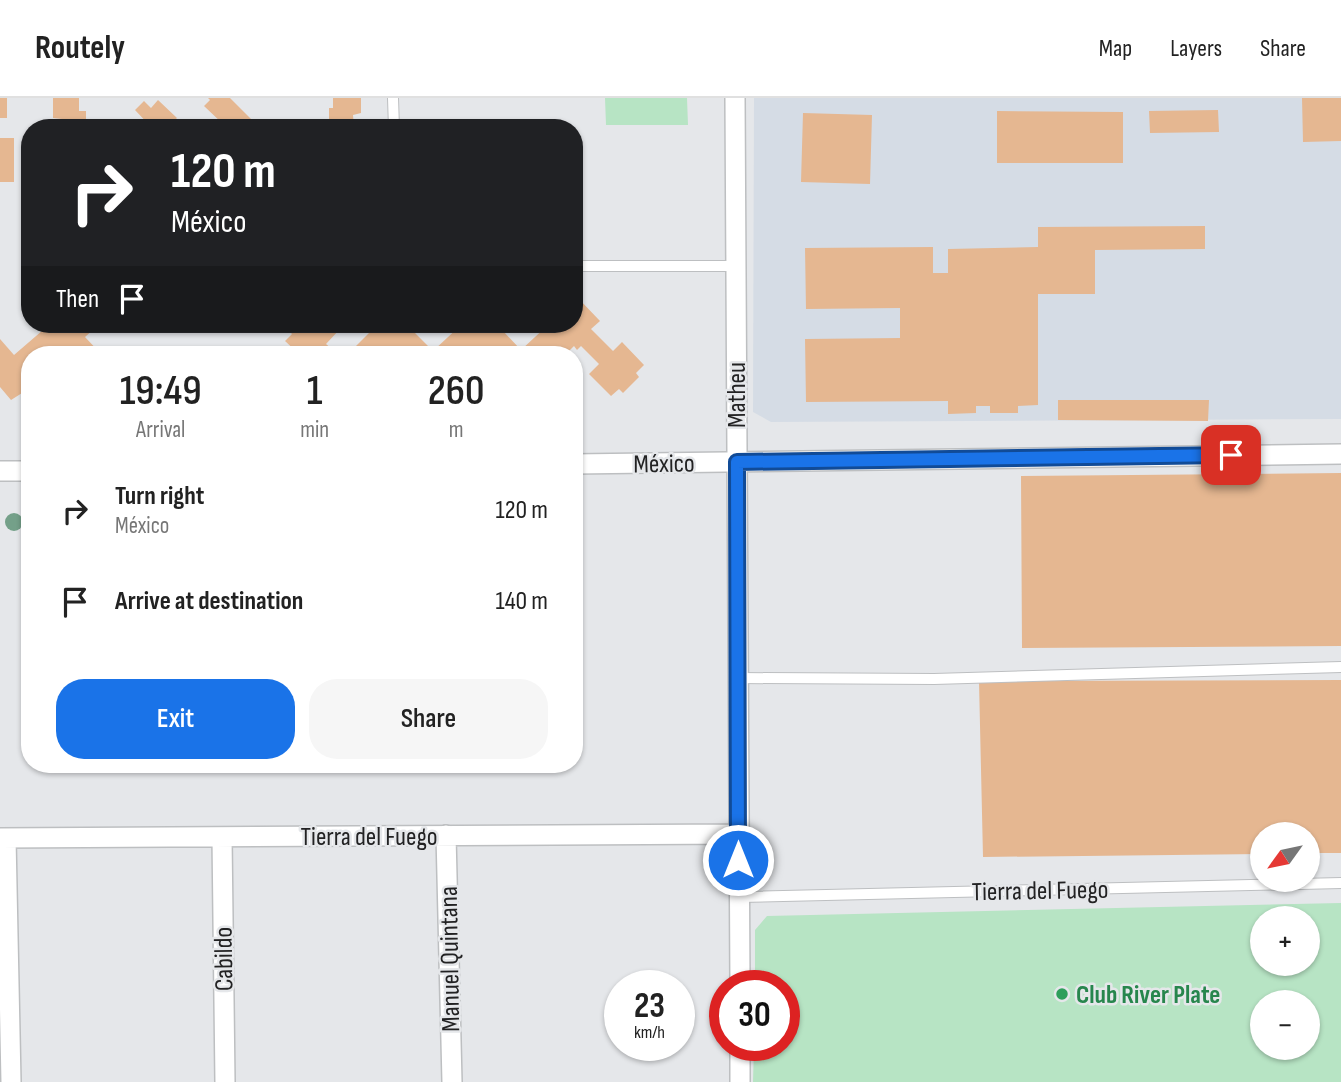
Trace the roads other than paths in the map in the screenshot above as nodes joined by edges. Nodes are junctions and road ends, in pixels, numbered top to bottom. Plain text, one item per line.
1 (393, 98) edge
2 (735, 98) edge
3 (394, 119) edge
4 (583, 266) edge
5 (736, 266) junction
6 (1341, 454) edge
7 (737, 462) junction
8 (583, 464) edge
9 (0, 471) edge
10 (21, 471) edge
11 (1341, 667) edge
12 (738, 678) junction
13 (738, 834) junction
14 (446, 835) junction
15 (222, 837) junction
16 (3, 838) edge
17 (1341, 883) edge
18 (739, 897) junction
19 (740, 970) edge
20 (740, 1061) edge
21 (10, 1082) edge
22 (225, 1082) edge
23 (452, 1082) edge
24 (740, 1082) edge

1 - 3 lane
2 - 5 street, Matheu
4 - 5 lane
5 - 7 street, Matheu
6 - 7 street, México
7 - 8 street, México
7 - 12 street, Matheu
9 - 10 street
11 - 12 lane
12 - 13 street, Matheu
13 - 14 street, Tierra del Fuego
13 - 18 street, Matheu
14 - 15 street, Tierra del Fuego
14 - 23 street, Manuel Quintana
15 - 16 street, Tierra del Fuego
15 - 22 street, Cabildo
16 - 21 street
17 - 18 lane, Tierra del Fuego
18 - 19 street, Matheu
20 - 24 street

